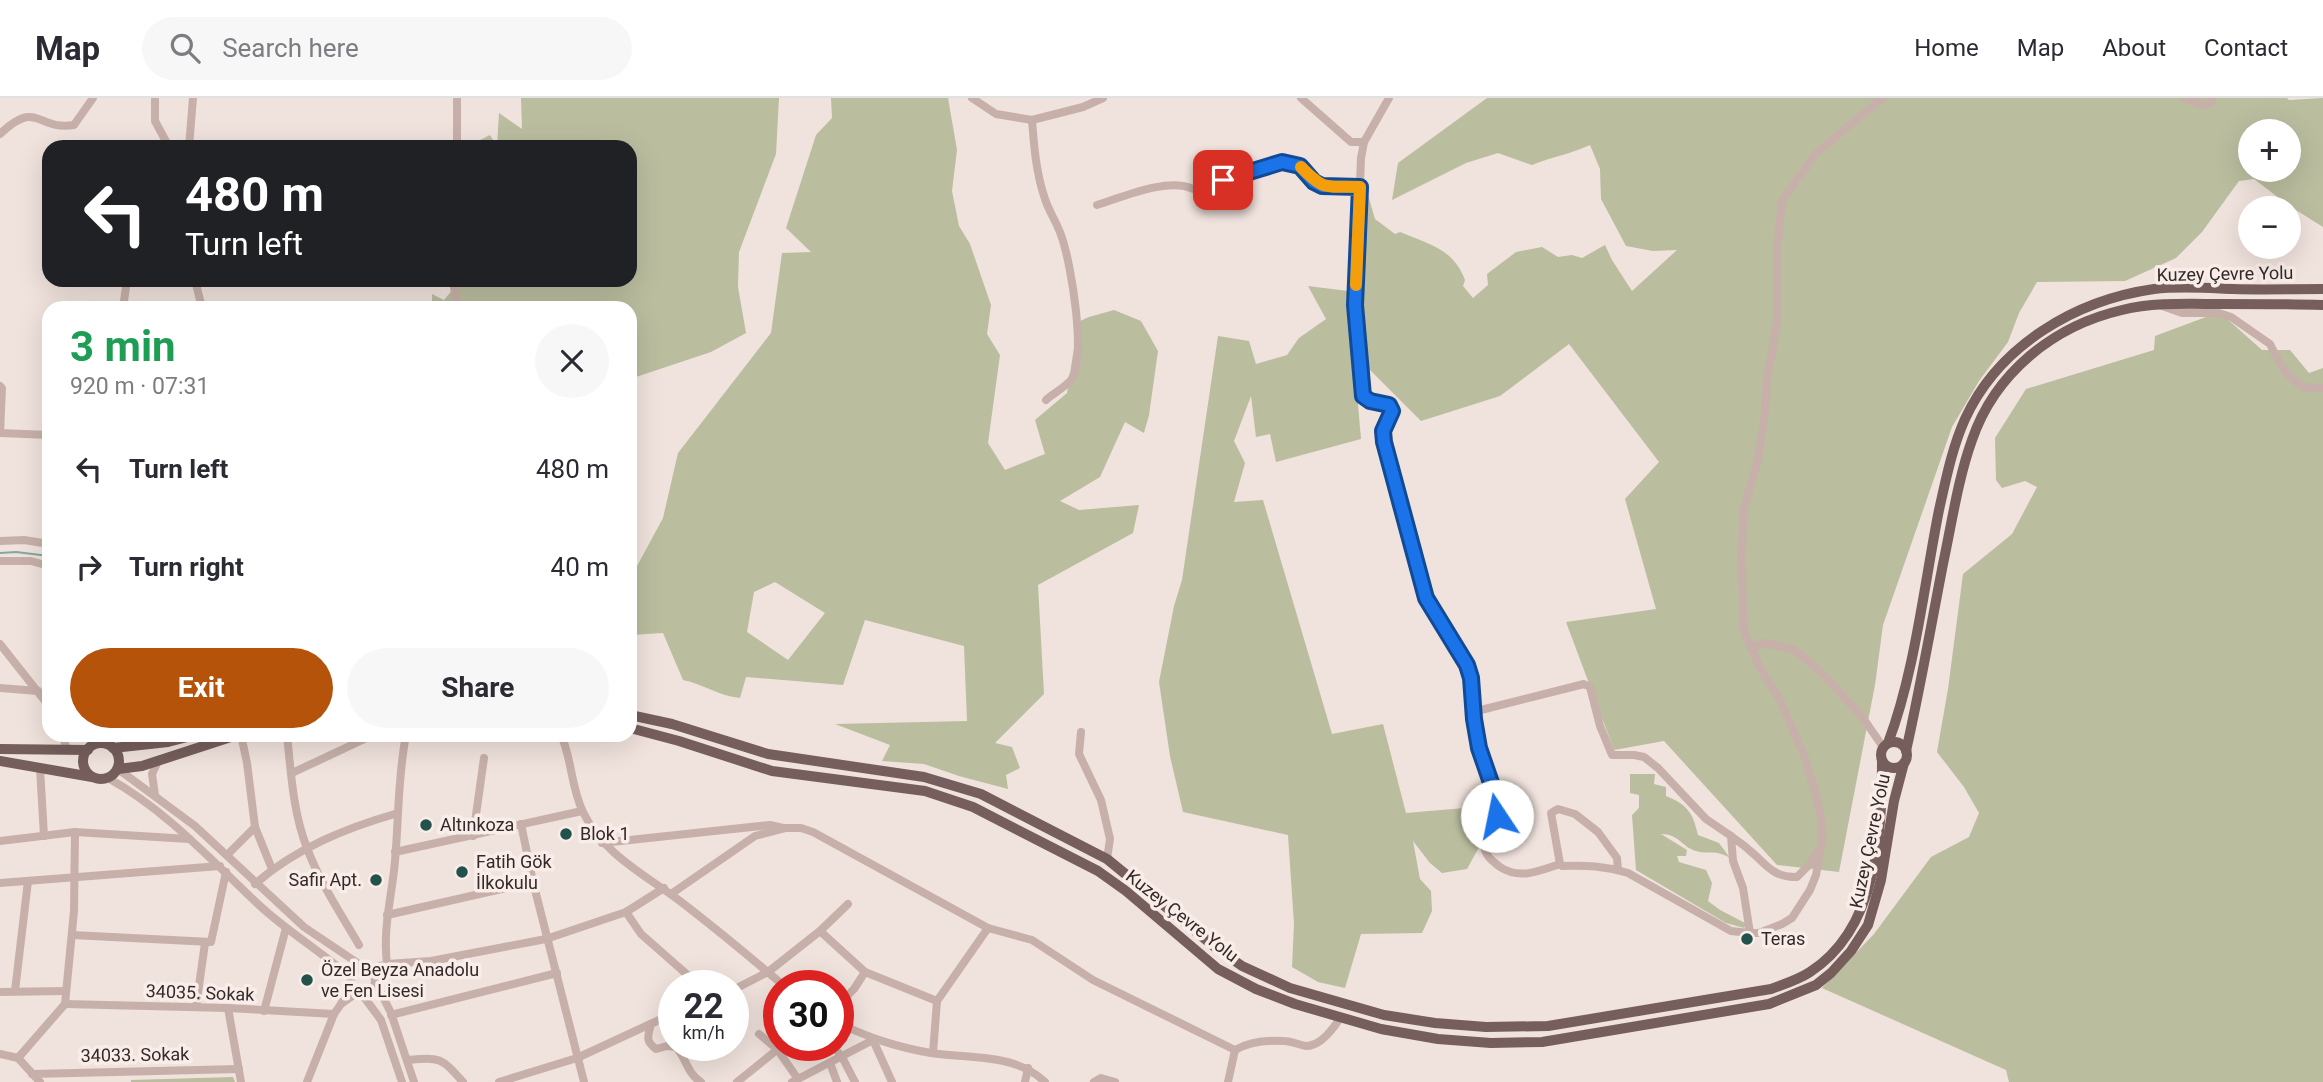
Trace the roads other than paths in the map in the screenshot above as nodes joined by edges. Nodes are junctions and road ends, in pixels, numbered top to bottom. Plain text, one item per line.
1 (93, 98) edge
2 (193, 98) edge
3 (457, 98) edge
4 (972, 98) edge
5 (1103, 98) edge
6 (1301, 98) edge
7 (1389, 98) edge
8 (1883, 98) edge
9 (2185, 98) edge
10 (2212, 98) edge
11 (156, 99) edge
12 (2194, 99) edge
13 (1032, 120) junction
14 (0, 134) edge
15 (165, 140) edge
16 (190, 140) edge
17 (457, 140) edge
18 (1364, 142) junction
19 (1360, 187) junction
20 (1097, 205) dead end
21 (2323, 289) edge
22 (2323, 304) edge
23 (2158, 305) junction
24 (0, 386) edge
25 (2323, 388) edge
26 (1046, 400) dead end
27 (0, 433) edge
28 (42, 435) edge
29 (0, 541) edge
30 (42, 543) edge
31 (0, 561) edge
32 (42, 564) edge
33 (0, 644) edge
34 (1751, 648) junction
35 (0, 688) edge
36 (38, 691) junction
37 (42, 696) edge
38 (1473, 712) junction
39 (637, 716) edge
40 (637, 730) edge
41 (1080, 732) dead end
42 (64, 742) edge
43 (168, 742) edge
44 (217, 742) edge
45 (241, 742) edge
46 (288, 742) edge
47 (358, 742) edge
48 (405, 742) edge
49 (563, 742) edge
50 (111, 743) edge
51 (1886, 745) junction
52 (0, 749) edge
53 (67, 749) junction
54 (88, 750) junction
55 (1906, 751) junction
56 (484, 758) dead end
57 (1882, 760) junction
58 (0, 761) edge
59 (158, 761) junction
60 (1904, 763) junction
61 (40, 768) junction
62 (118, 769) junction
63 (292, 773) junction
64 (92, 777) junction
65 (107, 778) junction
66 (155, 795) junction
67 (582, 811) junction
68 (398, 813) junction
69 (522, 824) junction
70 (256, 827) junction
71 (786, 828) junction
72 (75, 832) junction
73 (44, 836) junction
74 (472, 836) junction
75 (1731, 836) junction
76 (189, 839) junction
77 (0, 841) edge
78 (602, 843) junction
79 (1822, 843) junction
80 (306, 847) junction
81 (395, 852) junction
82 (227, 855) junction
83 (1107, 859) junction
84 (1560, 864) junction
85 (223, 869) junction
86 (272, 869) junction
87 (1619, 870) junction
88 (76, 877) junction
89 (28, 881) junction
90 (533, 882) junction
91 (0, 883) edge
92 (255, 884) junction
93 (667, 891) junction
94 (848, 904) dead end
95 (626, 912) junction
96 (387, 915) junction
97 (988, 928) junction
98 (286, 929) junction
99 (820, 931) junction
100 (1750, 933) junction
101 (72, 935) junction
102 (548, 938) junction
103 (205, 943) junction
104 (359, 945) dead end
105 (387, 964) junction
106 (367, 969) junction
107 (682, 970) edge
108 (766, 970) edge
109 (771, 970) edge
110 (865, 972) junction
111 (557, 973) junction
112 (351, 979) junction
113 (376, 981) junction
114 (854, 989) edge
115 (15, 991) junction
116 (66, 991) junction
117 (0, 992) edge
118 (359, 992) junction
119 (937, 1001) junction
120 (65, 1004) junction
121 (341, 1004) junction
122 (196, 1007) junction
123 (228, 1008) junction
124 (264, 1011) junction
125 (334, 1014) junction
126 (391, 1015) junction
127 (1340, 1018) junction
128 (658, 1021) edge
129 (651, 1024) junction
130 (854, 1031) edge
131 (759, 1034) dead end
132 (763, 1036) edge
133 (873, 1040) junction
134 (1235, 1050) junction
135 (854, 1051) edge
136 (933, 1053) junction
137 (0, 1054) edge
138 (18, 1058) junction
139 (577, 1058) junction
140 (407, 1060) junction
141 (763, 1061) edge
142 (786, 1061) edge
143 (835, 1061) edge
144 (844, 1061) edge
145 (830, 1063) junction
146 (1028, 1068) junction
147 (239, 1069) junction
148 (32, 1074) junction
149 (795, 1080) edge
150 (40, 1082) edge
151 (241, 1082) edge
152 (307, 1082) edge
153 (402, 1082) edge
154 (414, 1082) edge
155 (463, 1082) edge
156 (499, 1082) edge
157 (584, 1082) edge
158 (701, 1082) edge
159 (737, 1082) edge
160 (837, 1082) edge
161 (855, 1082) edge
162 (892, 1082) edge
163 (1026, 1082) edge
164 (1045, 1082) edge
165 (1094, 1082) edge
166 (1115, 1082) edge
167 (1228, 1082) edge

1 - 14 street
2 - 16 street
3 - 17 street
4 - 13 street
5 - 13 street
6 - 18 street
7 - 18 street
8 - 34 street
9 - 12 street
10 - 12 street
11 - 15 street
13 - 26 street
18 - 19 street
19 - 20 street
19 - 38 street
21 - 51 main road, Kuzey Çevre Yolu
22 - 23 main road, Kuzey Çevre Yolu
23 - 25 street
23 - 55 main road, Kuzey Çevre Yolu
24 - 27 street
27 - 28 street
29 - 30 street
31 - 32 street
33 - 36 street
34 - 51 street
34 - 79 street
35 - 36 street
36 - 37 street
38 - 75 street
38 - 84 street
39 - 83 main road, Kuzey Çevre Yolu
40 - 127 main road, Kuzey Çevre Yolu
41 - 83 street
42 - 53 street
43 - 50 main road
44 - 59 main road
45 - 70 street
46 - 63 street
47 - 63 street
48 - 68 street
49 - 67 street
50 - 54 main road
50 - 62 main road
51 - 55 main road
51 - 57 main road
52 - 53 main road
53 - 54 main road
54 - 64 main road
55 - 60 main road
56 - 74 street
57 - 60 main road
57 - 83 main road, Kuzey Çevre Yolu
58 - 61 main road
59 - 62 main road
59 - 66 street
60 - 127 main road, Kuzey Çevre Yolu
61 - 64 main road
61 - 73 street
62 - 65 main road
62 - 66 street
63 - 80 street
64 - 65 main road
65 - 76 street
66 - 82 street
67 - 69 street
67 - 78 street
68 - 80 street
68 - 81 street
69 - 74 street
69 - 90 street
70 - 82 street
70 - 86 street
71 - 78 street
71 - 93 street
71 - 97 street
72 - 73 street
72 - 76 street
72 - 88 street
73 - 77 street
74 - 81 street
75 - 79 street
75 - 100 street
76 - 85 street
78 - 93 street
79 - 100 street
80 - 86 street
80 - 104 street
81 - 96 street
82 - 92 street
84 - 87 street
84 - 87 street
85 - 88 street
85 - 98 street
85 - 103 street
86 - 92 street
87 - 100 street
88 - 89 street
88 - 101 street
89 - 91 street
89 - 115 street
90 - 96 street
90 - 102 street
92 - 106 street
93 - 95 street
93 - 108 street
94 - 99 street
95 - 102 street
95 - 107 street
96 - 105 street
97 - 119 street
97 - 134 street
98 - 112 street
98 - 124 street
99 - 109 street
99 - 110 street
101 - 103 street
101 - 116 street
102 - 105 street
102 - 111 street
103 - 122 street
105 - 106 street
105 - 113 street
106 - 112 street
106 - 113 street
110 - 114 street
110 - 119 street
111 - 126 street
111 - 139 street
112 - 118 street
112 - 121 street
113 - 118 street
113 - 126 street
115 - 116 street
115 - 117 street
116 - 120 street
118 - 121 street
118 - 153 street
119 - 136 street
120 - 122 street, 34035. Sokak
120 - 138 street
121 - 125 street
122 - 123 street, 34035. Sokak
123 - 124 street, 34035. Sokak
123 - 147 street
124 - 125 street, 34035. Sokak
125 - 152 street
126 - 140 street
127 - 134 street
128 - 129 street
129 - 139 street
129 - 158 street
130 - 133 street
131 - 132 street
133 - 135 street
133 - 136 street
133 - 162 street
134 - 167 street
136 - 146 street
137 - 138 street
138 - 148 street
139 - 156 street
139 - 157 street
140 - 154 street
140 - 155 street
141 - 159 street
142 - 149 street
143 - 145 street
144 - 161 street
145 - 149 street
145 - 160 street
146 - 163 street
146 - 164 street
147 - 148 street, 34033. Sokak
147 - 151 street
148 - 150 street
165 - 166 street

